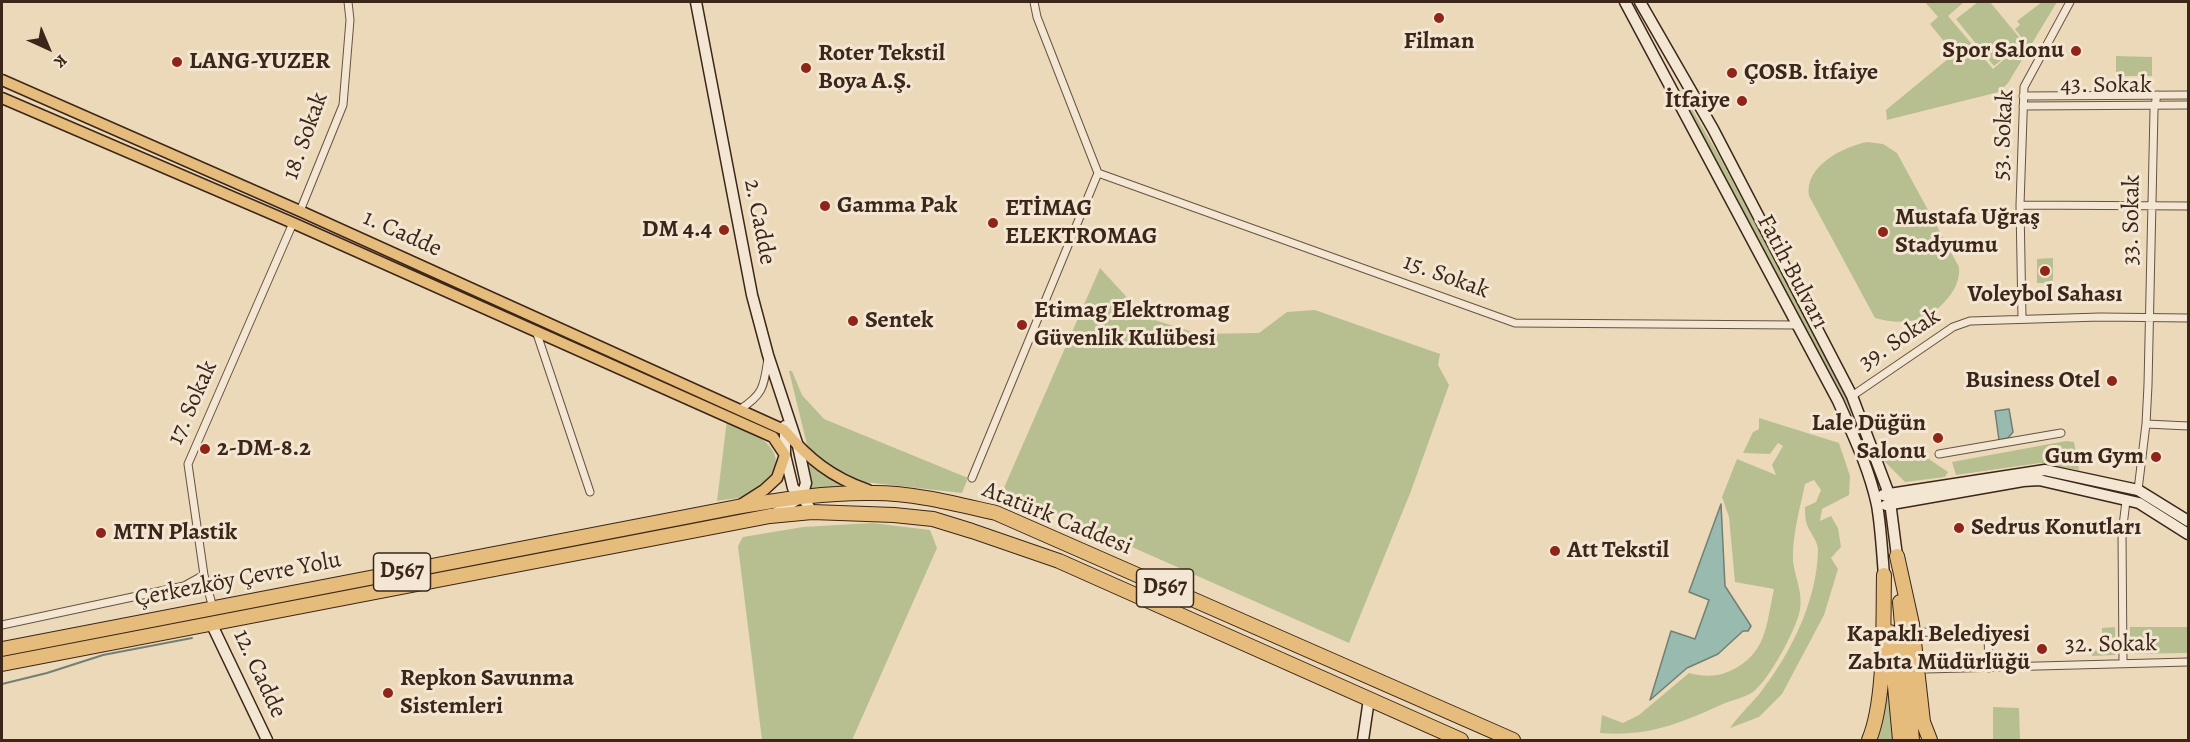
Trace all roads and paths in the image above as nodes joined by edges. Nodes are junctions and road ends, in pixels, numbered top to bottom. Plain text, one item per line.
1 (348, 2) edge
2 (696, 2) edge
3 (1034, 2) edge
4 (1625, 2) edge
5 (1640, 2) edge
6 (2070, 2) edge
7 (2, 80) edge
8 (2157, 95) junction
9 (2188, 95) edge
10 (2023, 96) junction
11 (2, 98) edge
12 (2154, 105) junction
13 (2188, 105) edge
14 (2023, 106) junction
15 (1098, 173) junction
16 (2151, 204) junction
17 (2020, 205) junction
18 (2188, 206) edge
19 (300, 211) junction
20 (293, 223) junction
21 (2150, 317) junction
22 (2022, 318) junction
23 (2188, 318) edge
24 (1796, 325) junction
25 (536, 331) junction
26 (768, 355) junction
27 (1852, 396) junction
28 (739, 410) junction
29 (789, 414) junction
30 (2146, 424) junction
31 (2188, 426) edge
32 (784, 430) junction
33 (2061, 433) dead end
34 (773, 437) junction
35 (798, 446) junction
36 (1939, 454) dead end
37 (785, 455) junction
38 (1880, 468) junction
39 (972, 478) dead end
40 (1923, 489) junction
41 (2138, 490) junction
42 (590, 492) dead end
43 (875, 493) junction
44 (802, 496) junction
45 (1890, 499) junction
46 (2126, 501) junction
47 (1876, 502) junction
48 (737, 507) junction
49 (812, 512) junction
50 (770, 516) junction
51 (2188, 521) edge
52 (2188, 534) edge
53 (1897, 556) junction
54 (1884, 574) junction
55 (204, 575) junction
56 (213, 608) junction
57 (2, 625) edge
58 (212, 625) junction
59 (1922, 632) dead end
60 (2, 649) edge
61 (2188, 662) edge
62 (2123, 663) junction
63 (2, 664) edge
64 (1989, 668) junction
65 (1926, 669) dead end
66 (1901, 692) junction
67 (1369, 699) junction
68 (267, 741) edge
69 (1363, 741) edge
70 (1461, 741) edge
71 (1513, 741) edge
72 (1869, 741) edge
73 (1900, 741) edge
74 (1912, 741) edge
75 (1930, 741) edge

1 - 19 street, 18. Sokak
2 - 26 street, 2. Cadde
3 - 15 street
4 - 24 street, Fatih Bulvarı
5 - 27 street, Fatih Bulvarı
6 - 10 street, 53. Sokak
7 - 19 main road, 1. Cadde
8 - 9 street, 43. Sokak
8 - 10 street, 43. Sokak
8 - 12 street, 33. Sokak
10 - 14 street, 53. Sokak
11 - 20 main road, 1. Cadde
12 - 13 street, 43. Sokak
12 - 14 street, 43. Sokak
12 - 16 street, 33. Sokak
14 - 17 street, 53. Sokak
15 - 24 street, 15. Sokak
15 - 39 street
16 - 17 street
16 - 18 street
16 - 21 street, 33. Sokak
17 - 22 street, 53. Sokak
19 - 28 main road, 1. Cadde
20 - 25 main road, 1. Cadde
20 - 55 street, 17. Sokak
21 - 22 street, 39. Sokak
21 - 23 street, 39. Sokak
21 - 30 street, 33. Sokak
22 - 27 street, 39. Sokak
24 - 47 street, Fatih Bulvarı
25 - 34 main road, 1. Cadde
25 - 42 street
26 - 28 street
26 - 29 street, 2. Cadde
27 - 38 street, Fatih Bulvarı
28 - 32 main road, 1. Cadde
29 - 32 street
29 - 35 street, 2. Cadde
30 - 31 street
30 - 41 street, 33. Sokak
32 - 34 street
32 - 35 main road
32 - 37 street
33 - 36 street
34 - 37 main road
35 - 43 main road
35 - 44 street, 2. Cadde
37 - 44 street
37 - 48 main road
38 - 40 street
38 - 45 street, Fatih Bulvarı
40 - 41 street
40 - 45 street
41 - 51 street
43 - 44 highway, Atatürk Caddesi / D567
43 - 71 highway, Atatürk Caddesi / D567
44 - 48 highway, Çerkezköy Çevre Yolu / D567
44 - 49 street
44 - 50 street
45 - 46 street
45 - 47 street
45 - 53 street, Fatih Bulvarı
46 - 52 street
46 - 62 street
47 - 54 street, Fatih Bulvarı
48 - 56 highway, Çerkezköy Çevre Yolu / D567
49 - 50 highway, D567
49 - 67 highway, D567
50 - 58 highway, D567
53 - 66 highway
53 - 75 highway
54 - 66 highway
54 - 72 highway
55 - 56 street, 17. Sokak
55 - 57 street
56 - 60 highway, Çerkezköy Çevre Yolu / D567
58 - 63 highway, D567
58 - 68 street, 12. Cadde
59 - 64 street
61 - 62 street, 32. Sokak
62 - 64 street, 32. Sokak
64 - 65 street, 32. Sokak
66 - 73 highway
66 - 74 highway
67 - 69 street
67 - 70 highway, D567

